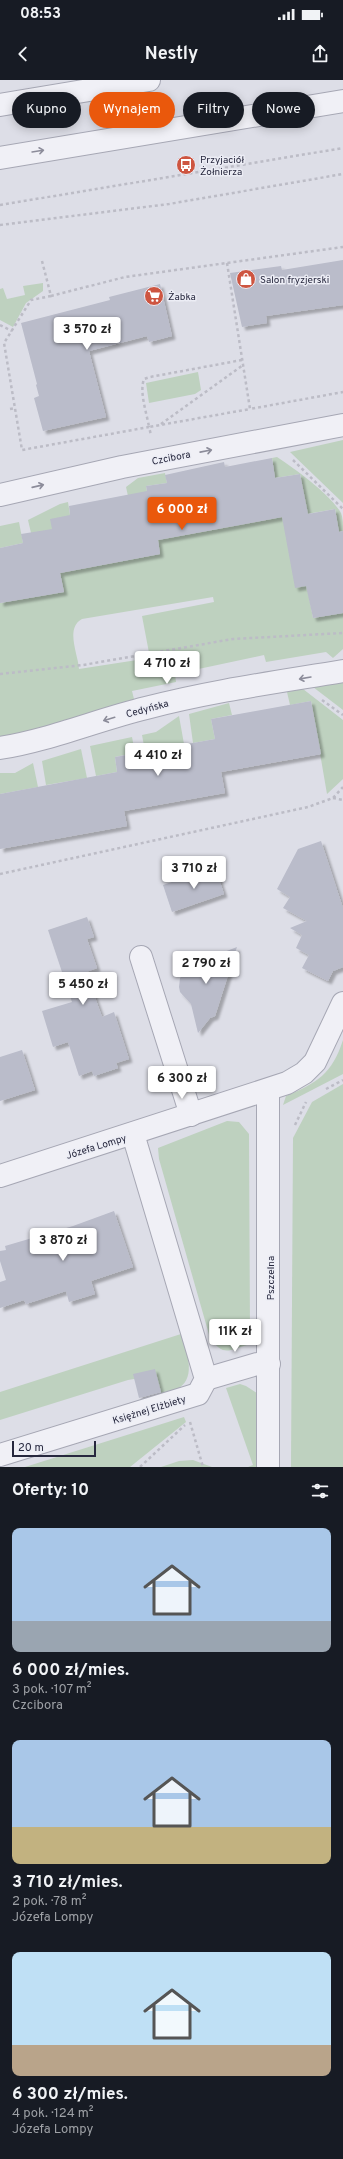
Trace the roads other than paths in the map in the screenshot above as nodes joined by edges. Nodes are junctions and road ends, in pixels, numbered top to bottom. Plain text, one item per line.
1 (149, 80) edge
2 (343, 101) edge
3 (0, 105) edge
4 (0, 158) edge
5 (343, 425) edge
6 (0, 495) edge
7 (343, 671) edge
8 (0, 748) edge
9 (141, 957) dead end
10 (343, 1003) edge
11 (268, 1090) junction
12 (191, 1115) junction
13 (133, 1134) junction
14 (0, 1176) edge
15 (269, 1364) junction
16 (206, 1378) junction
17 (0, 1455) edge
18 (268, 1467) edge

1 - 3 street
4 -> 2 street
6 -> 5 street, Czcibora
7 -> 8 street, Cedyńska
9 - 12 street
10 - 11 street, Józefa Lompy
11 - 12 street, Józefa Lompy
11 - 15 street, Pszczelna
12 - 13 street, Józefa Lompy
13 - 14 street, Józefa Lompy
13 - 16 street
15 - 16 street
15 - 18 street, Pszczelna
16 - 17 street, Księżnej Elżbiety

